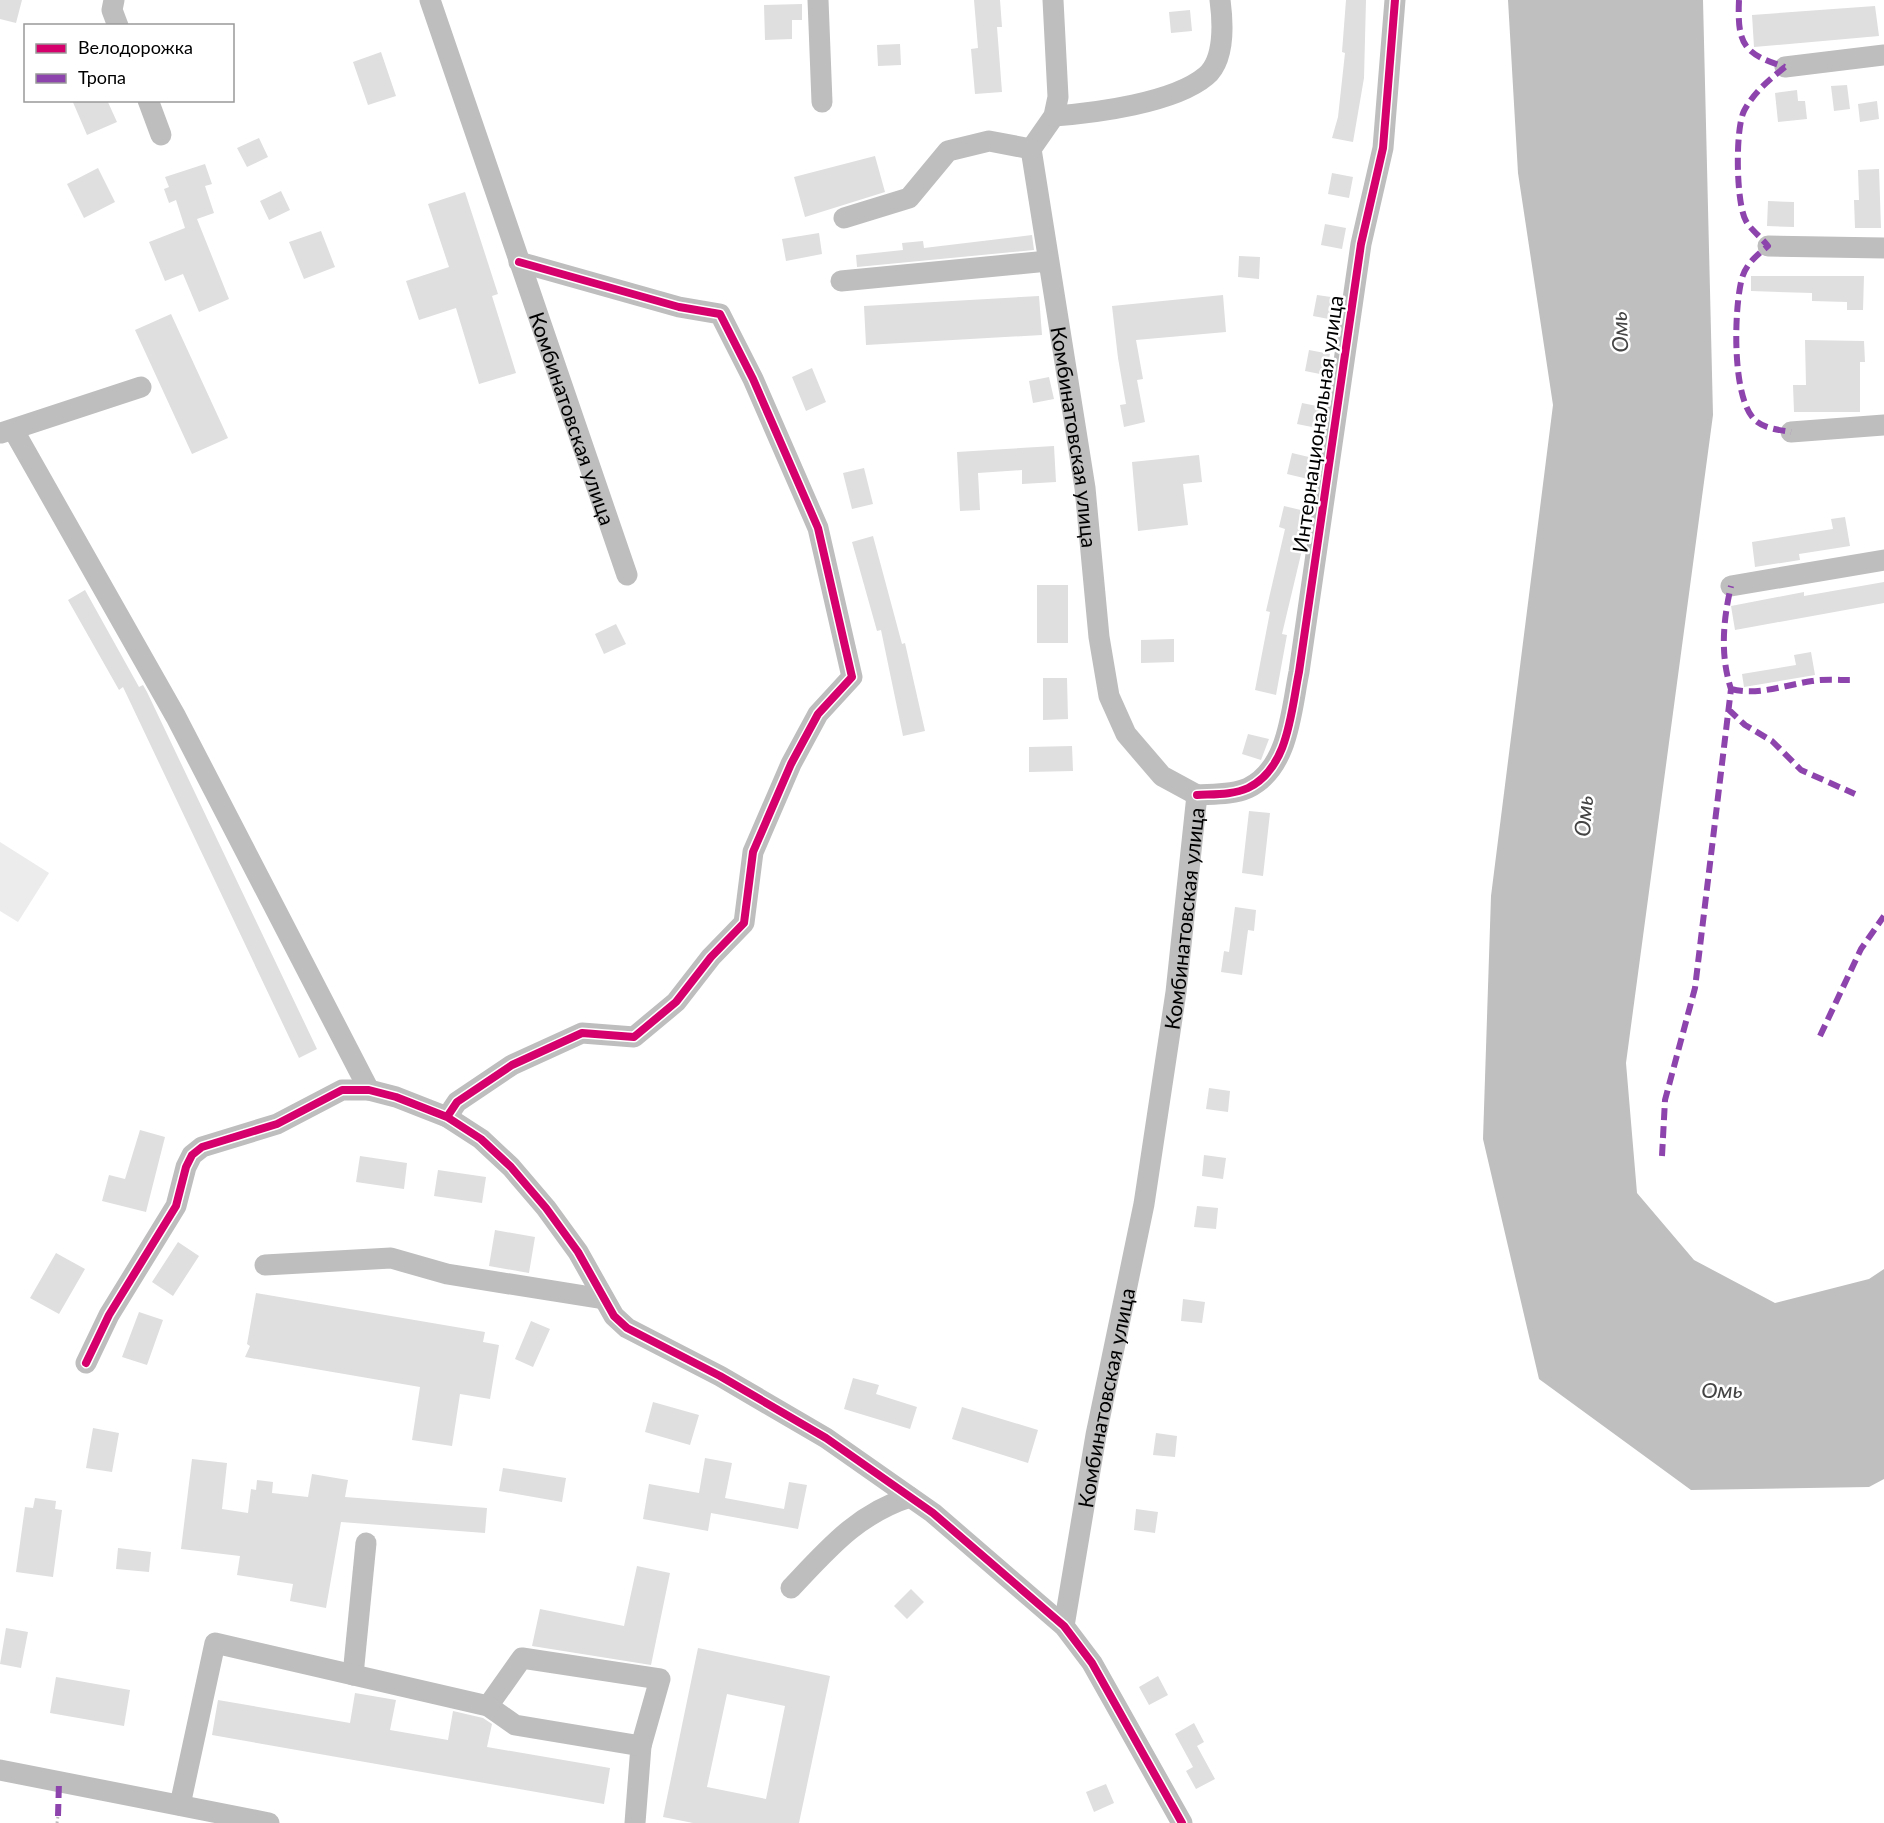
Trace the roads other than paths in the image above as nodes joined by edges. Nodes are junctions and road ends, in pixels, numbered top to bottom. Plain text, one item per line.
1 (114, 0) edge
2 (430, 0) edge
3 (818, 0) edge
4 (1053, 0) edge
5 (1220, 0) edge
6 (1395, 0) edge
7 (117, 24) edge
8 (1884, 55) edge
9 (1785, 67) dead end
10 (149, 102) edge
11 (822, 102) dead end
12 (1054, 116) junction
13 (161, 135) dead end
14 (1031, 149) junction
15 (843, 218) dead end
16 (1768, 246) dead end
17 (1884, 248) edge
18 (1048, 261) junction
19 (519, 262) junction
20 (841, 282) dead end
21 (141, 387) dead end
22 (1884, 425) edge
23 (7, 432) edge
24 (1791, 432) dead end
25 (1884, 560) edge
26 (627, 575) dead end
27 (1731, 586) dead end
28 (1197, 795) junction
29 (369, 1090) junction
30 (447, 1117) junction
31 (265, 1265) dead end
32 (604, 1299) junction
33 (86, 1363) dead end
34 (910, 1497) junction
35 (366, 1543) dead end
36 (791, 1588) dead end
37 (1064, 1626) junction
38 (353, 1675) junction
39 (488, 1707) junction
40 (641, 1746) junction
41 (0, 1770) edge
42 (180, 1805) junction
43 (242, 1820) edge
44 (269, 1823) edge
45 (635, 1823) edge
46 (1182, 1823) edge

1 - 7 street
2 - 19 street, Комбинатовская улица
3 - 11 street
4 - 12 street
5 - 12 street
6 - 28 street, Интернациональная улица
8 - 9 street
10 - 13 street
12 - 14 street
14 - 15 street
14 - 18 street, Комбинатовская улица
16 - 17 street
18 - 20 street
18 - 28 street, Комбинатовская улица
19 - 26 street, Комбинатовская улица
19 - 30 street
21 - 23 street
22 - 24 street
23 - 29 street
25 - 27 street
28 - 37 street, Комбинатовская улица
29 - 30 street
29 - 33 street
30 - 32 street
31 - 32 street
32 - 34 street
34 - 36 street
34 - 37 street
35 - 38 street
37 - 46 street
38 - 39 street
38 - 42 street
39 - 40 street
39 - 40 street
40 - 45 street
41 - 42 street
42 - 43 street
43 - 44 street

